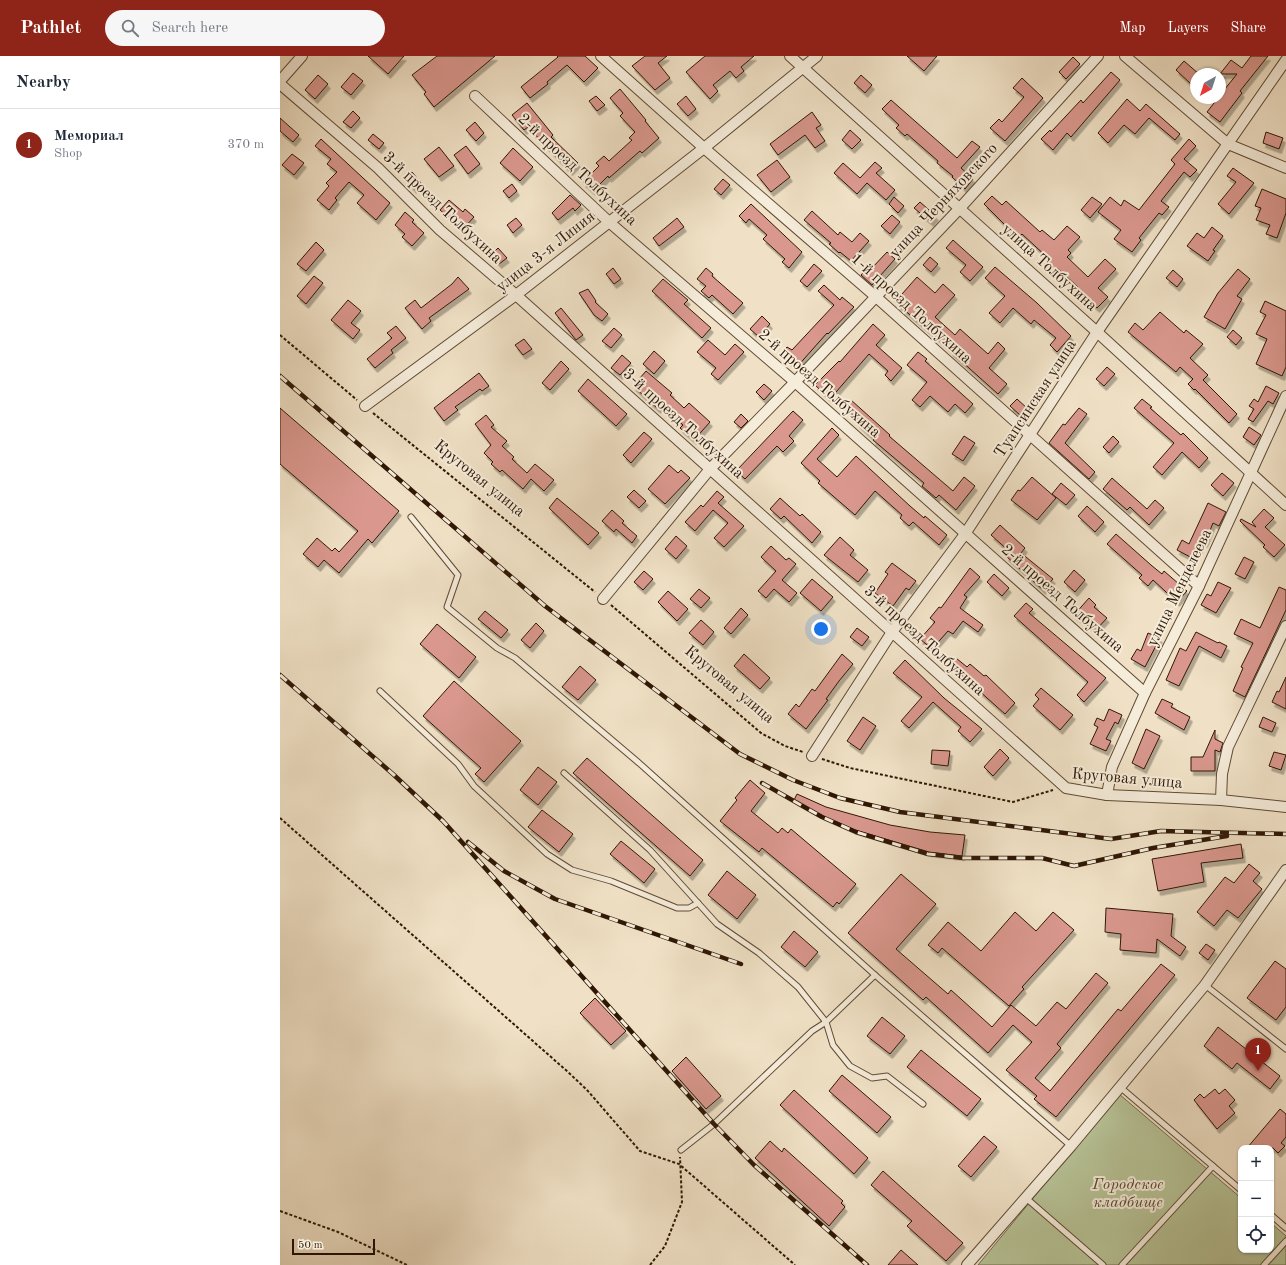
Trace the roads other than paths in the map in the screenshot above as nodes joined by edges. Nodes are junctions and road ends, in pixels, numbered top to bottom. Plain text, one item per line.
1 (302, 56) edge
2 (601, 56) edge
3 (790, 56) edge
4 (817, 56) edge
5 (1098, 56) edge
6 (1125, 56) edge
7 (1286, 60) edge
8 (802, 68) junction
9 (280, 82) edge
10 (474, 96) dead end
11 (1228, 144) junction
12 (704, 148) junction
13 (1286, 168) edge
14 (960, 208) junction
15 (609, 222) junction
16 (516, 295) junction
17 (875, 296) junction
18 (1098, 332) junction
19 (795, 382) junction
20 (1286, 396) edge
21 (364, 406) road end
22 (1030, 435) junction
23 (710, 469) junction
24 (1250, 472) junction
25 (1286, 505) edge
26 (411, 517) dead end
27 (965, 534) junction
28 (1199, 586) junction
29 (603, 599) road end
30 (1286, 626) edge
31 (892, 632) junction
32 (380, 691) dead end
33 (1145, 693) junction
34 (812, 756) road end
35 (564, 773) dead end
36 (1066, 788) joint
37 (1107, 795) junction
38 (1221, 800) junction
39 (1286, 807) edge
40 (1286, 870) edge
41 (698, 903) junction
42 (875, 975) junction
43 (1205, 986) junction
44 (826, 1022) junction
45 (1286, 1049) edge
46 (1120, 1087) junction
47 (923, 1104) dead end
48 (1071, 1146) junction
49 (681, 1150) road end
50 (1213, 1166) junction
51 (1238, 1187) edge
52 (1026, 1198) junction
53 (1273, 1217) edge
54 (1286, 1228) edge
55 (1286, 1241) edge
56 (967, 1265) edge
57 (1103, 1265) edge
58 (1122, 1265) edge
59 (1264, 1265) edge

1 - 9 street
2 - 12 street, 1-й проезд Толбухина
3 - 8 street, улица Толбухина
4 - 8 street, улица 3-я Линия
5 - 14 street, улица Черняховского
6 - 11 street
7 - 11 street, Туапсинская улица
8 - 12 street, улица 3-я Линия
8 - 14 street, улица Толбухина
9 - 16 street, 3-й проезд Толбухина
10 - 15 street, 2-й проезд Толбухина
11 - 13 street
11 - 18 street, Туапсинская улица
12 - 15 street, улица 3-я Линия
12 - 17 street, 1-й проезд Толбухина
14 - 17 street, улица Черняховского
14 - 18 street, улица Толбухина
15 - 16 street, улица 3-я Линия
15 - 19 street, 2-й проезд Толбухина
16 - 21 street, улица 3-я Линия
16 - 23 street, 3-й проезд Толбухина
17 - 19 street, улица Черняховского
17 - 22 street, 1-й проезд Толбухина
18 - 22 street, Туапсинская улица
18 - 24 street, улица Толбухина
19 - 23 street, улица Черняховского
19 - 27 street, 2-й проезд Толбухина
20 - 24 street, улица Менделеева
22 - 27 street, Туапсинская улица
22 - 28 street, 1-й проезд Толбухина
23 - 29 street, улица Черняховского
23 - 31 street, 3-й проезд Толбухина
24 - 25 street, улица Толбухина
24 - 28 street, улица Менделеева
26 - 42 lane
27 - 31 street, Туапсинская улица
27 - 33 street, 2-й проезд Толбухина
28 - 33 street, улица Менделеева
30 - 38 street
31 - 34 street, Туапсинская улица
31 - 36 street, 3-й проезд Толбухина
32 - 41 lane
33 - 37 street, улица Менделеева
35 - 41 lane
36 - 37 street, Круговая улица
37 - 38 street, Круговая улица
38 - 39 street, Круговая улица
40 - 43 street
41 - 44 lane
42 - 44 lane
42 - 48 lane
43 - 45 lane
43 - 46 street
44 - 47 lane
44 - 49 lane
46 - 48 street
46 - 50 lane
48 - 52 street
50 - 51 lane
50 - 58 lane
52 - 56 street
52 - 57 lane
53 - 54 lane
55 - 59 lane

